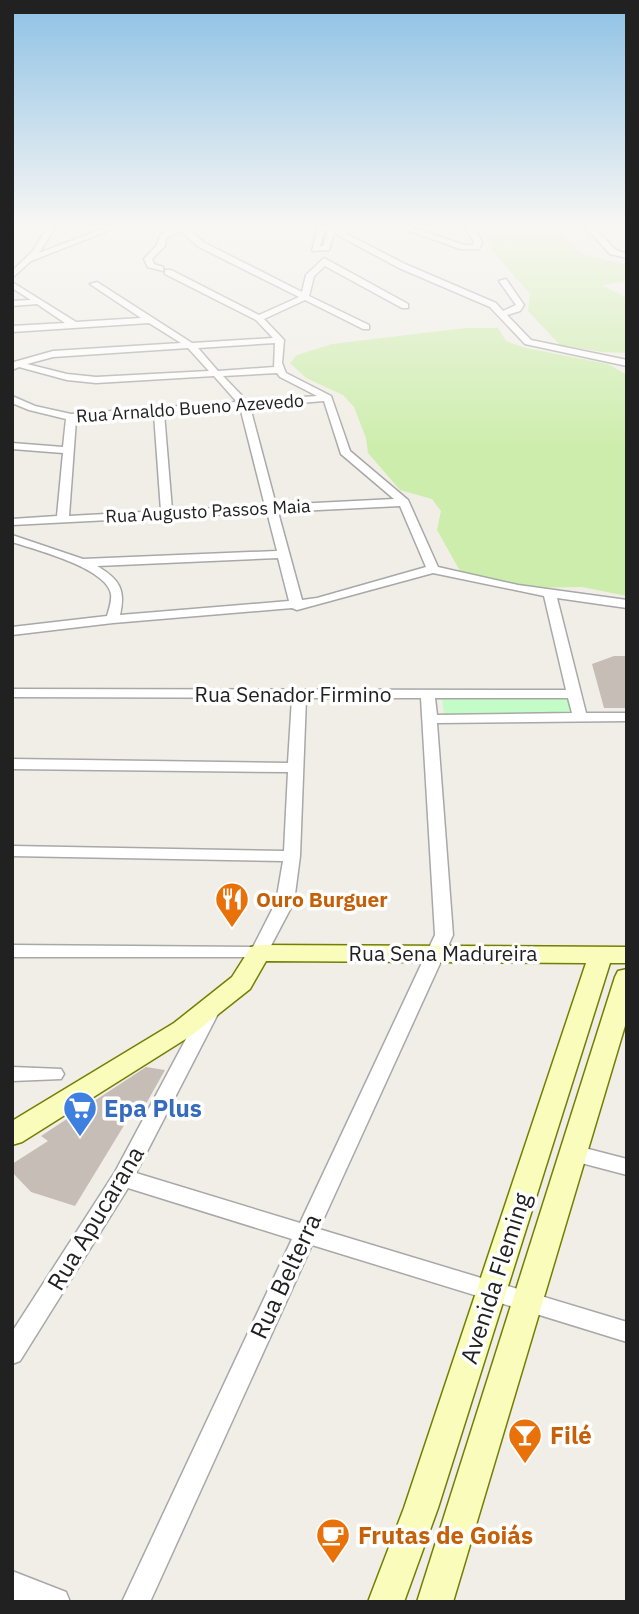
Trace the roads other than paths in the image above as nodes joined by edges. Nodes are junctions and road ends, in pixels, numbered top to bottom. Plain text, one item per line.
1 (121, 301) edge
2 (227, 301) edge
3 (295, 301) edge
4 (313, 301) edge
5 (397, 301) edge
6 (486, 301) edge
7 (517, 301) edge
8 (37, 302) joint
9 (12, 304) edge
10 (405, 306) dead end
11 (502, 314) junction
12 (259, 318) junction
13 (151, 320) junction
14 (74, 325) junction
15 (366, 327) dead end
16 (12, 328) edge
17 (280, 340) junction
18 (191, 346) junction
19 (627, 363) edge
20 (15, 365) edge
21 (279, 370) junction
22 (218, 374) junction
23 (328, 398) junction
24 (12, 399) edge
25 (244, 404) junction
26 (159, 410) junction
27 (71, 417) junction
28 (13, 446) edge
29 (68, 450) junction
30 (404, 502) junction
31 (271, 508) junction
32 (167, 513) junction
33 (64, 519) junction
34 (12, 522) edge
35 (12, 538) edge
36 (284, 554) junction
37 (83, 563) junction
38 (433, 569) junction
39 (549, 592) junction
40 (627, 604) edge
41 (297, 606) junction
42 (113, 619) junction
43 (12, 631) edge
44 (12, 693) edge
45 (428, 694) junction
46 (573, 694) junction
47 (299, 695) junction
48 (627, 717) edge
49 (580, 718) junction
50 (430, 719) junction
51 (12, 764) edge
52 (295, 768) junction
53 (12, 850) edge
54 (292, 856) junction
55 (12, 951) edge
56 (435, 952) junction
57 (259, 953) junction
58 (601, 954) junction
59 (627, 955) edge
60 (627, 977) edge
61 (213, 1006) junction
62 (12, 1074) edge
63 (54, 1074) dead end
64 (12, 1135) edge
65 (573, 1153) junction
66 (627, 1167) edge
67 (123, 1178) junction
68 (303, 1235) junction
69 (491, 1290) junction
70 (528, 1303) junction
71 (627, 1332) edge
72 (12, 1353) edge
73 (12, 1586) edge
74 (56, 1602) edge
75 (136, 1602) edge
76 (386, 1602) edge
77 (435, 1602) edge

1 - 13 street
2 - 12 street
3 - 12 street
4 - 15 street
5 - 10 street
6 - 11 street
7 - 11 street
8 - 9 street
8 - 14 street
11 - 19 street
12 - 17 street
13 - 14 street
13 - 18 street
14 - 16 street
17 - 18 street
17 - 21 street
18 - 20 street
18 - 22 street
20 - 22 street
21 - 22 street
21 - 23 street
22 - 25 street
23 - 25 street, Rua Arnaldo Bueno Azevedo
23 - 30 street
24 - 27 street, Rua Arnaldo Bueno Azevedo
25 - 26 street, Rua Arnaldo Bueno Azevedo
25 - 31 street
26 - 27 street, Rua Arnaldo Bueno Azevedo
26 - 32 street
27 - 29 street
28 - 29 street
29 - 33 street
30 - 31 street, Rua Augusto Passos Maia
30 - 38 street
31 - 32 street, Rua Augusto Passos Maia
31 - 36 street
32 - 33 street, Rua Augusto Passos Maia
33 - 34 street, Rua Augusto Passos Maia
35 - 37 street
36 - 37 street
36 - 41 street
37 - 42 street
38 - 39 street
38 - 41 street
39 - 40 street
39 - 46 street
41 - 42 street
42 - 43 street
44 - 47 street, Rua Senador Firmino
45 - 46 street, Rua Senador Firmino
45 - 47 street, Rua Senador Firmino
45 - 50 street, Rua Belterra
46 - 49 street
47 - 52 street, Rua Apucarana
48 - 49 street
49 - 50 street
50 - 56 street, Rua Belterra
51 - 52 street
52 - 54 street, Rua Apucarana
53 - 54 street
54 - 57 street, Rua Apucarana
55 - 57 street
56 - 57 main road, Rua Sena Madureira
56 - 58 main road, Rua Sena Madureira
56 - 68 street, Rua Belterra
57 - 61 main road, Rua Apucarana
58 - 59 main road, Rua Sena Madureira
58 - 69 main road, Avenida Fleming
60 - 65 main road, Avenida Fleming
61 - 64 main road
61 - 67 street, Rua Apucarana
62 - 63 street
65 - 66 street
65 - 70 main road, Avenida Fleming
67 - 68 street
67 - 72 street, Rua Apucarana
68 - 69 street
68 - 75 street, Rua Belterra
69 - 70 street
69 - 76 main road, Avenida Fleming
70 - 71 street
70 - 77 main road, Avenida Fleming
73 - 74 street

